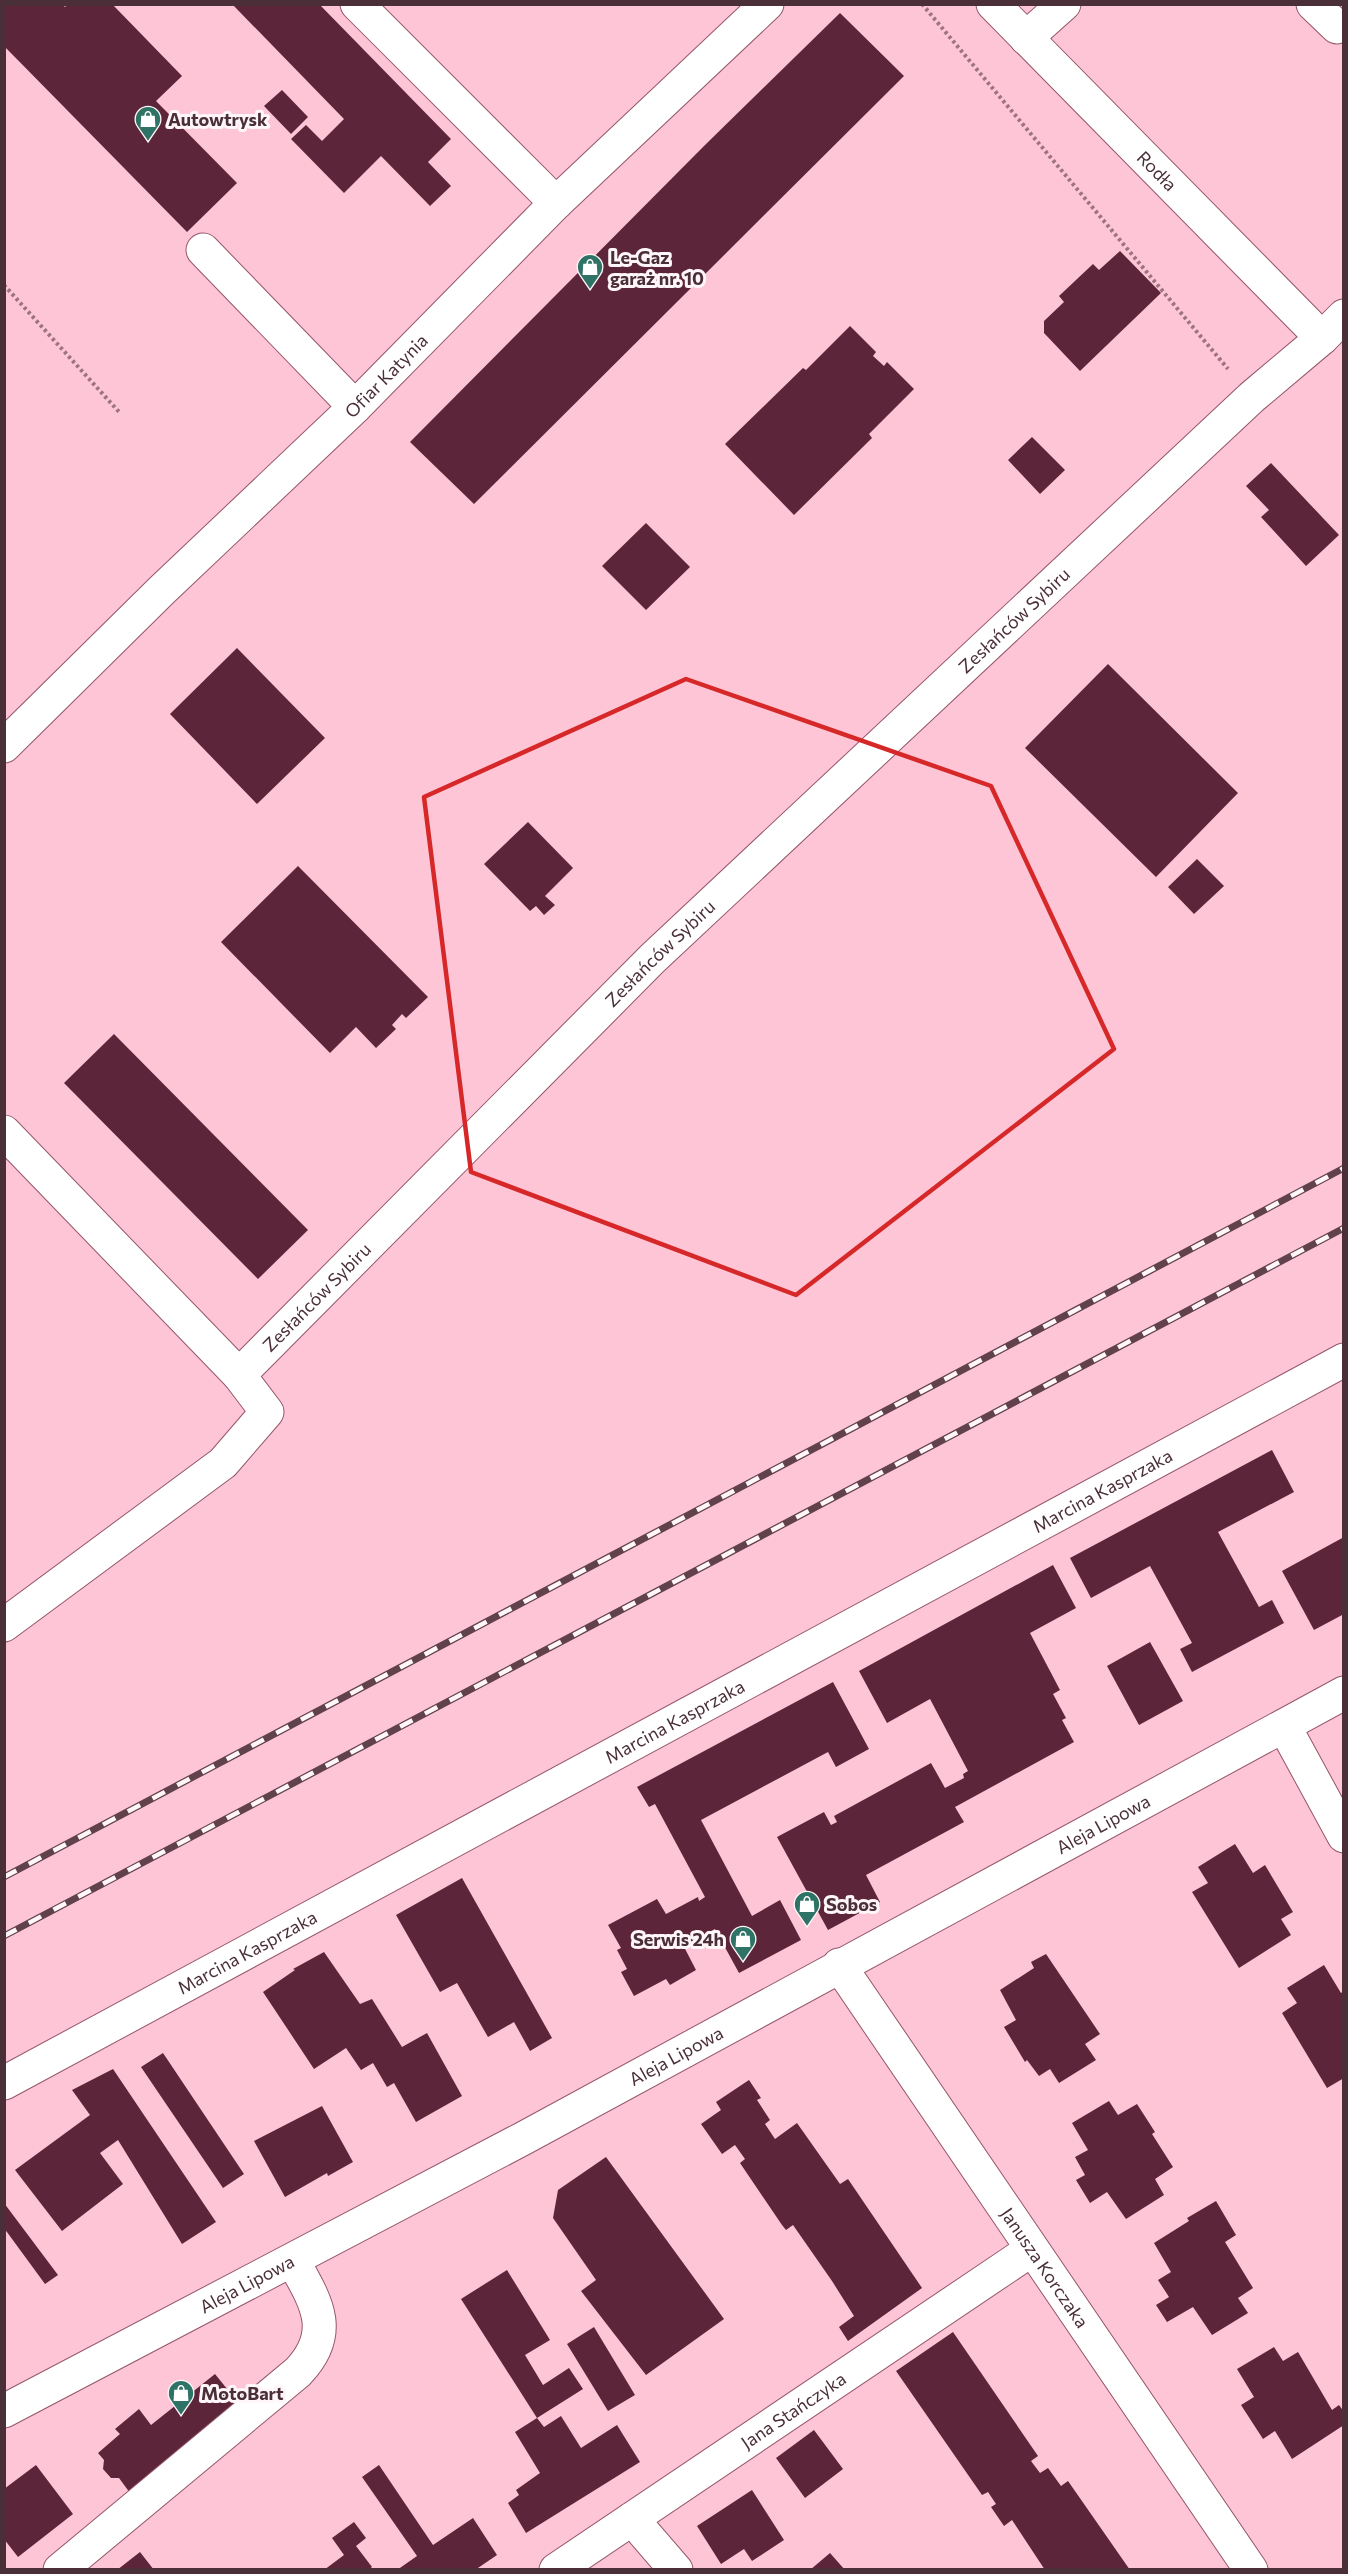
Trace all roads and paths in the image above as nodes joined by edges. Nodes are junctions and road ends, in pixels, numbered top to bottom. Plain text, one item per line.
1 (357, 4) edge
2 (767, 4) edge
3 (922, 4) edge
4 (993, 4) edge
5 (1064, 4) edge
6 (1313, 4) edge
7 (1337, 27) dead end
8 (1026, 38) junction
9 (556, 203) junction
10 (203, 250) dead end
11 (4, 285) edge
12 (1333, 327) edge
13 (1252, 397) junction
14 (355, 407) junction
15 (120, 413) dead end
16 (4, 746) edge
17 (4, 1132) edge
18 (1344, 1360) edge
19 (238, 1375) junction
20 (4, 1625) edge
21 (1344, 1693) edge
22 (1284, 1726) junction
23 (1344, 1836) edge
24 (839, 1965) junction
25 (4, 2083) edge
26 (1031, 2250) junction
27 (293, 2261) junction
28 (4, 2411) edge
29 (632, 2519) junction
30 (60, 2570) edge
31 (556, 2570) edge
32 (676, 2570) edge
33 (1251, 2570) edge

1 - 9 street
2 - 9 street, Ofiar Katynia
3 - 13 path
4 - 8 street, Rodła
5 - 8 street
6 - 7 street
8 - 12 street, Rodła
9 - 14 street, Ofiar Katynia
10 - 14 street
11 - 15 path
12 - 13 street, Zesłańców Sybiru
13 - 19 street, Zesłańców Sybiru
14 - 16 street, Ofiar Katynia
17 - 19 street
18 - 25 street, Marcina Kasprzaka
19 - 20 street
21 - 22 street, Aleja Lipowa
22 - 23 street
22 - 24 street, Aleja Lipowa
24 - 26 street, Janusza Korczaka
24 - 27 street, Aleja Lipowa
26 - 29 street, Jana Stańczyka
26 - 33 street, Janusza Korczaka
27 - 28 street, Aleja Lipowa
27 - 30 street
29 - 31 street, Jana Stańczyka
29 - 32 street

